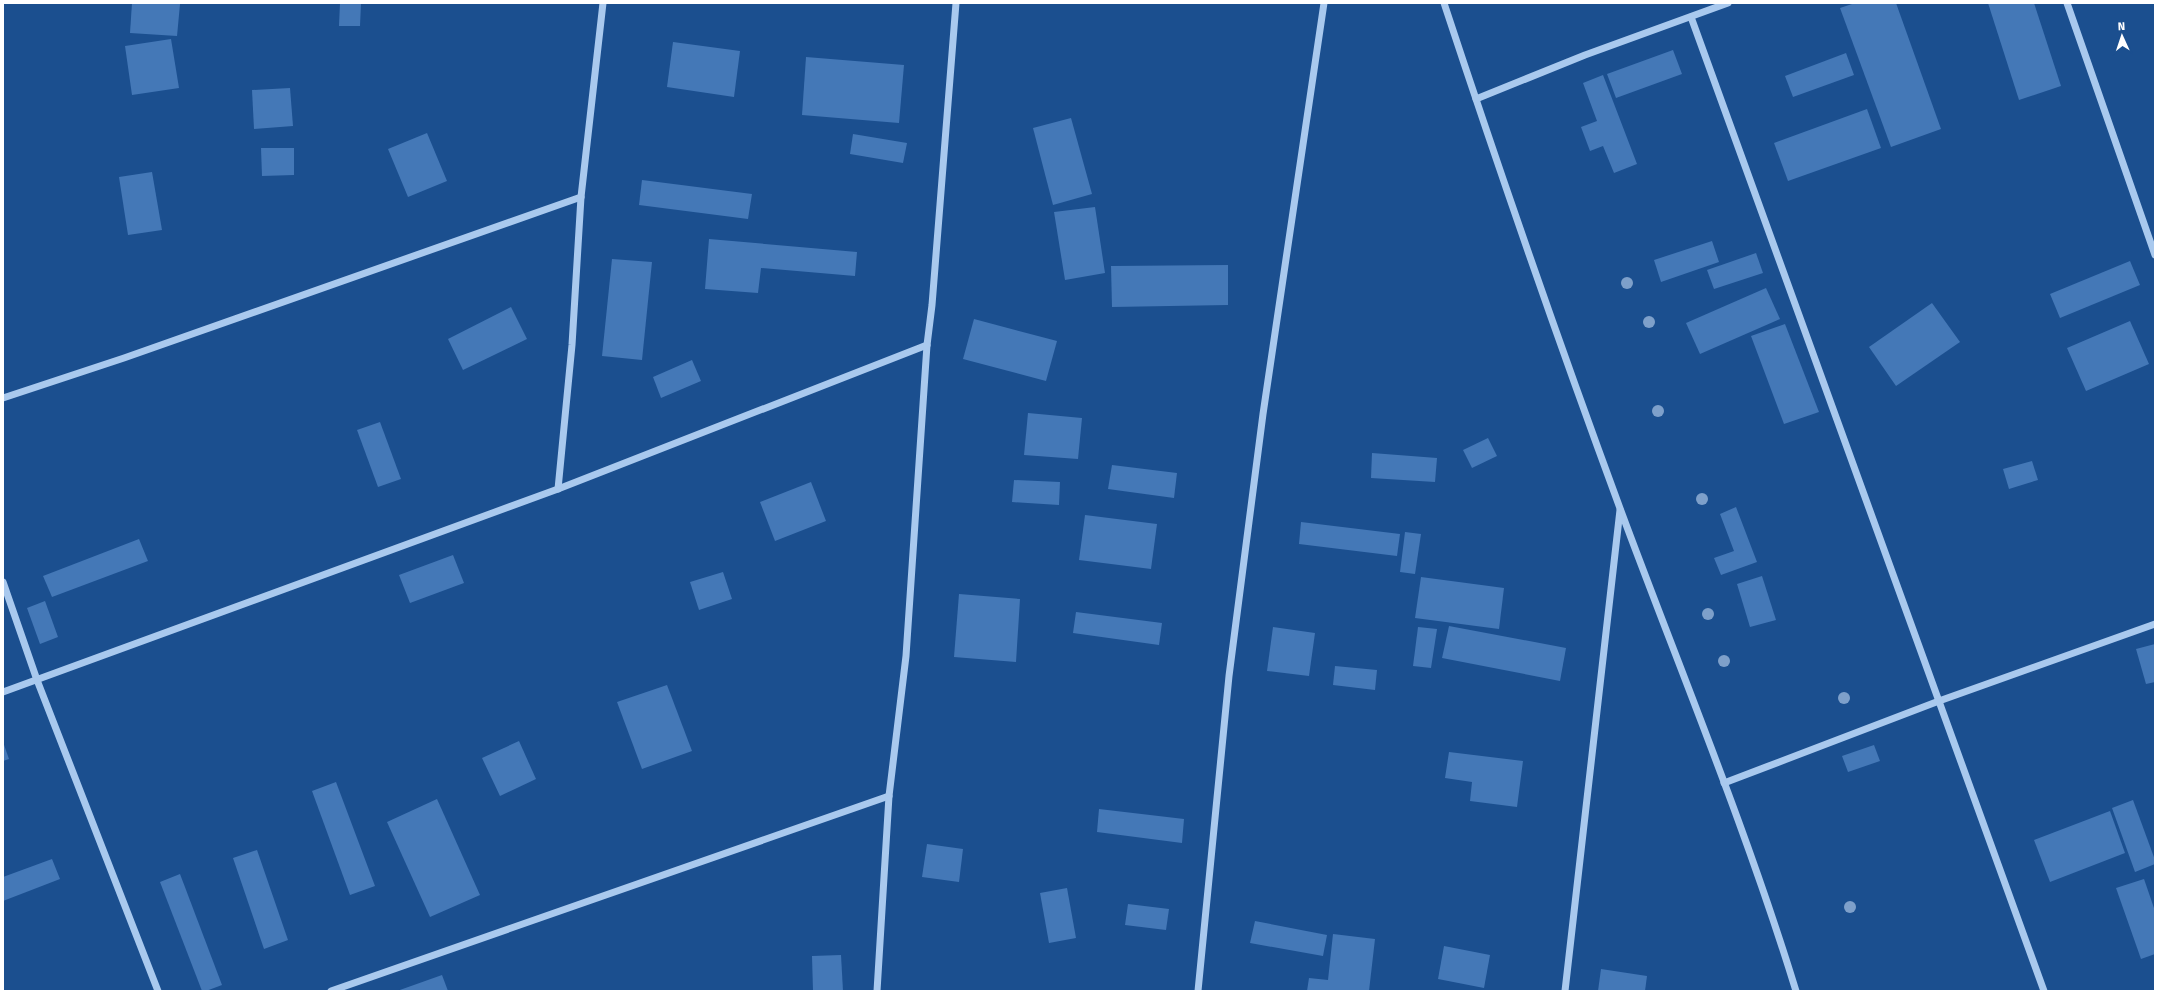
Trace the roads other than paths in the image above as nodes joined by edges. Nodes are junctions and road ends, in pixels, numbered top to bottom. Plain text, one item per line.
1 (603, 3) edge
2 (956, 3) edge
3 (1324, 3) edge
4 (1444, 3) edge
5 (1728, 3) edge
6 (2067, 3) edge
7 (1691, 17) junction
8 (1476, 99) junction
9 (581, 197) junction
10 (2155, 255) edge
11 (927, 345) junction
12 (3, 398) edge
13 (558, 489) junction
14 (1620, 509) junction
15 (3, 582) edge
16 (2155, 624) edge
17 (37, 680) junction
18 (3, 692) edge
19 (1939, 701) junction
20 (1724, 783) junction
21 (888, 796) junction
22 (158, 991) edge
23 (330, 991) edge
24 (877, 991) edge
25 (1198, 991) edge
26 (1565, 991) edge
27 (1796, 991) edge
28 (2044, 991) edge

1 - 9 street
2 - 11 street
3 - 25 street
4 - 8 street
5 - 7 street
6 - 10 street
7 - 8 street
7 - 19 street
8 - 14 street
9 - 12 street
9 - 13 street
11 - 13 street
11 - 21 street
13 - 17 street
14 - 20 street
14 - 26 street
15 - 17 street
16 - 19 street
17 - 18 street
17 - 22 street
19 - 20 street
19 - 28 street
20 - 27 street
21 - 23 street
21 - 24 street

